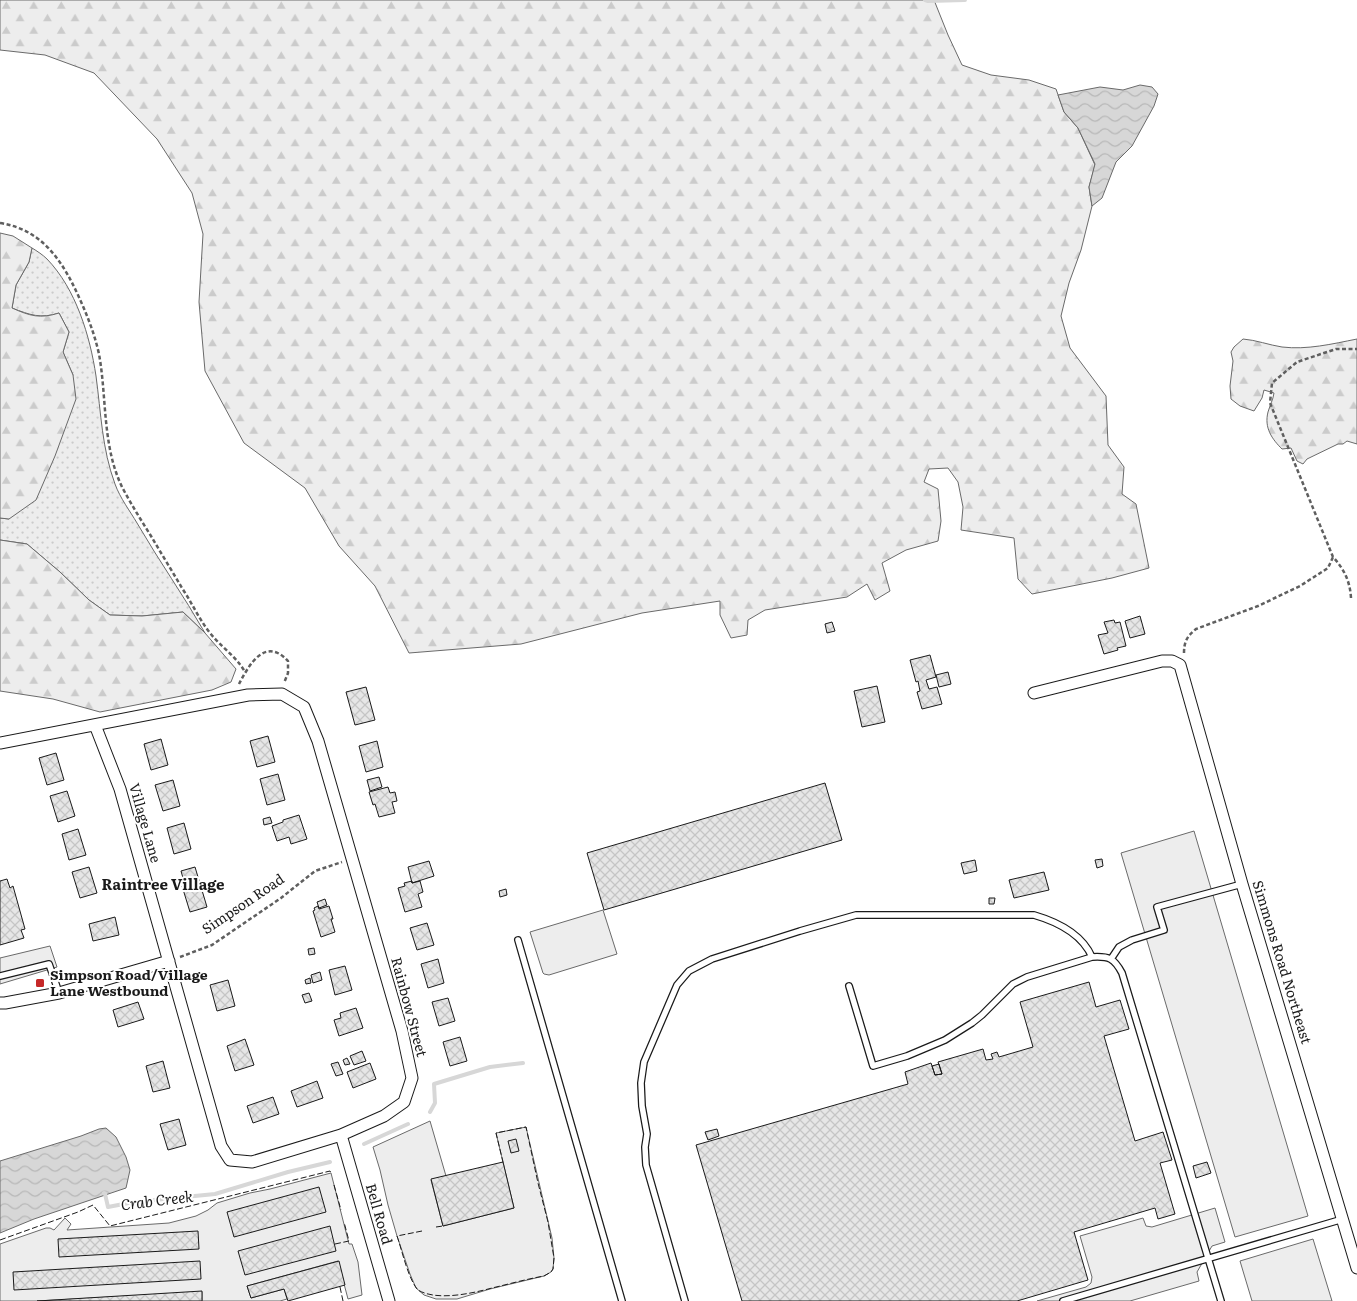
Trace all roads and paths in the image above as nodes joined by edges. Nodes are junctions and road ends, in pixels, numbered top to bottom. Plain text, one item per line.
1 (0, 223) edge
2 (1357, 349) edge
3 (1334, 557) junction
4 (1351, 598) dead end
5 (1182, 662) junction
6 (246, 672) junction
7 (283, 684) dead end
8 (237, 688) dead end
9 (1034, 693) dead end
10 (96, 725) junction
11 (0, 743) edge
12 (353, 859) junction
13 (1242, 884) junction
14 (518, 940) dead end
15 (1092, 957) junction
16 (1111, 959) junction
17 (169, 961) junction
18 (0, 976) edge
19 (850, 986) dead end
20 (59, 992) junction
21 (0, 1002) edge
22 (340, 1134) junction
23 (230, 1160) joint
24 (1343, 1219) junction
25 (1209, 1258) junction
26 (1357, 1268) edge
27 (389, 1301) edge
28 (622, 1301) edge
29 (685, 1301) edge
30 (1063, 1301) edge
31 (1221, 1301) edge

1 - 6 path
2 - 3 path
3 - 4 path
3 - 5 path
5 - 9 street
5 - 13 street, Simmons Road Northeast
6 - 7 path
6 - 8 path
10 - 11 street
10 - 12 street, Rainbow Street
10 - 17 street, Village Lane
12 - 17 path, Simpson Road
12 - 22 street, Rainbow Street
13 - 16 lane
13 - 24 street, Simmons Road Northeast
14 - 28 lane
15 - 16 lane
15 - 19 lane
15 - 29 lane
16 - 25 lane
17 - 20 street
17 - 23 street, Village Lane
18 - 20 lane
20 - 21 street
22 - 23 street, Rainbow Street
22 - 27 street, Bell Road
24 - 25 lane
24 - 26 street, Simmons Road Northeast
25 - 30 lane
25 - 31 lane

